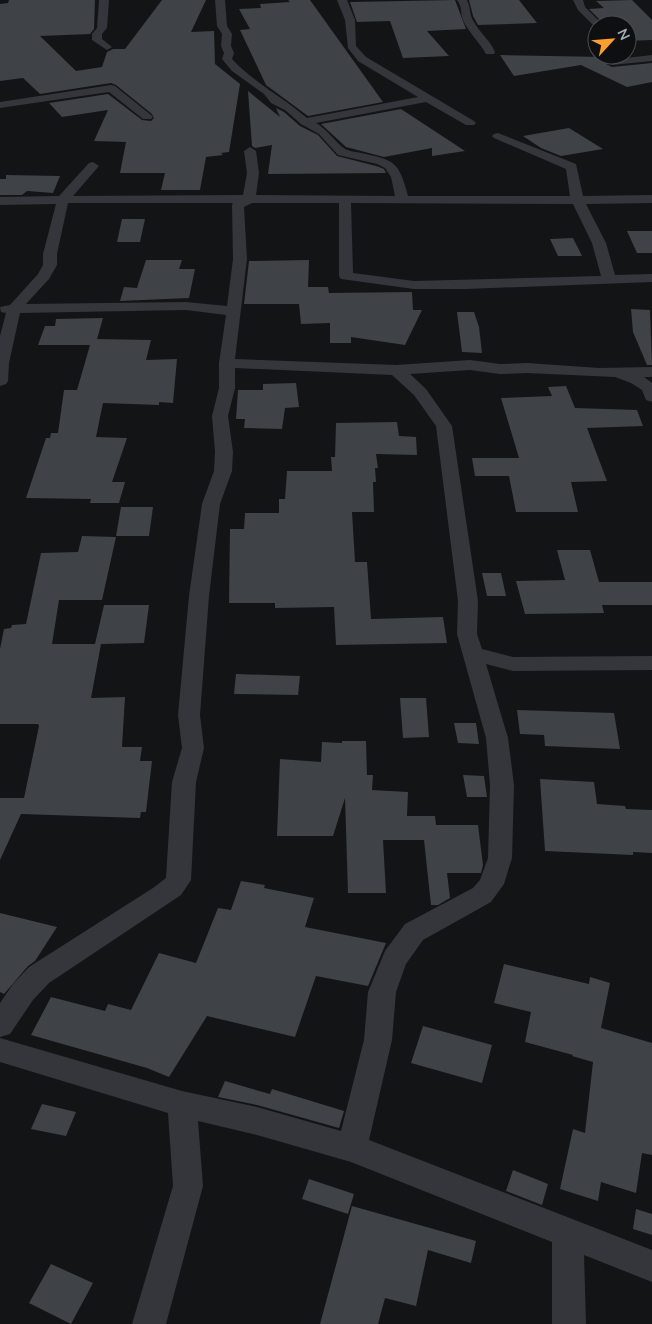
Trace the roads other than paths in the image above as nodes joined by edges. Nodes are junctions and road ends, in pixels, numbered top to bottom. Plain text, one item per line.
1 (104, 0) edge
2 (220, 0) edge
3 (342, 0) edge
4 (462, 0) edge
5 (578, 0) edge
6 (588, 15) edge
7 (107, 47) dead end
8 (490, 52) dead end
9 (652, 58) edge
10 (637, 60) edge
11 (429, 98) junction
12 (0, 105) edge
13 (147, 117) dead end
14 (305, 122) junction
15 (470, 123) dead end
16 (498, 136) dead end
17 (250, 151) dead end
18 (93, 166) dead end
19 (345, 198) junction
20 (652, 198) edge
21 (63, 199) junction
22 (402, 199) junction
23 (578, 199) junction
24 (0, 201) edge
25 (237, 201) junction
26 (652, 278) edge
27 (609, 280) junction
28 (7, 309) edge
29 (233, 311) junction
30 (227, 363) junction
31 (396, 370) junction
32 (0, 381) edge
33 (651, 386) edge
34 (472, 653) junction
35 (652, 663) edge
36 (0, 1025) edge
37 (0, 1050) edge
38 (182, 1104) junction
39 (352, 1148) junction
40 (568, 1233) junction
41 (652, 1266) edge
42 (149, 1324) edge
43 (569, 1324) edge

1 - 7 street
2 - 14 street
3 - 11 street
4 - 8 street
5 - 6 street
9 - 10 street
11 - 14 street
11 - 15 street
12 - 13 street
14 - 22 street
16 - 23 street
17 - 25 street
18 - 21 street
19 - 22 street
19 - 25 street
19 - 27 street
20 - 23 street
21 - 24 street
21 - 25 street
21 - 28 street
22 - 23 street
23 - 27 street
25 - 29 street
26 - 27 street
28 - 29 street
28 - 32 street
29 - 30 street
30 - 31 street
30 - 36 street
31 - 33 street
31 - 34 street
34 - 35 street
34 - 39 street
37 - 38 street
38 - 39 street
38 - 42 street
39 - 40 street
40 - 41 street
40 - 43 street

